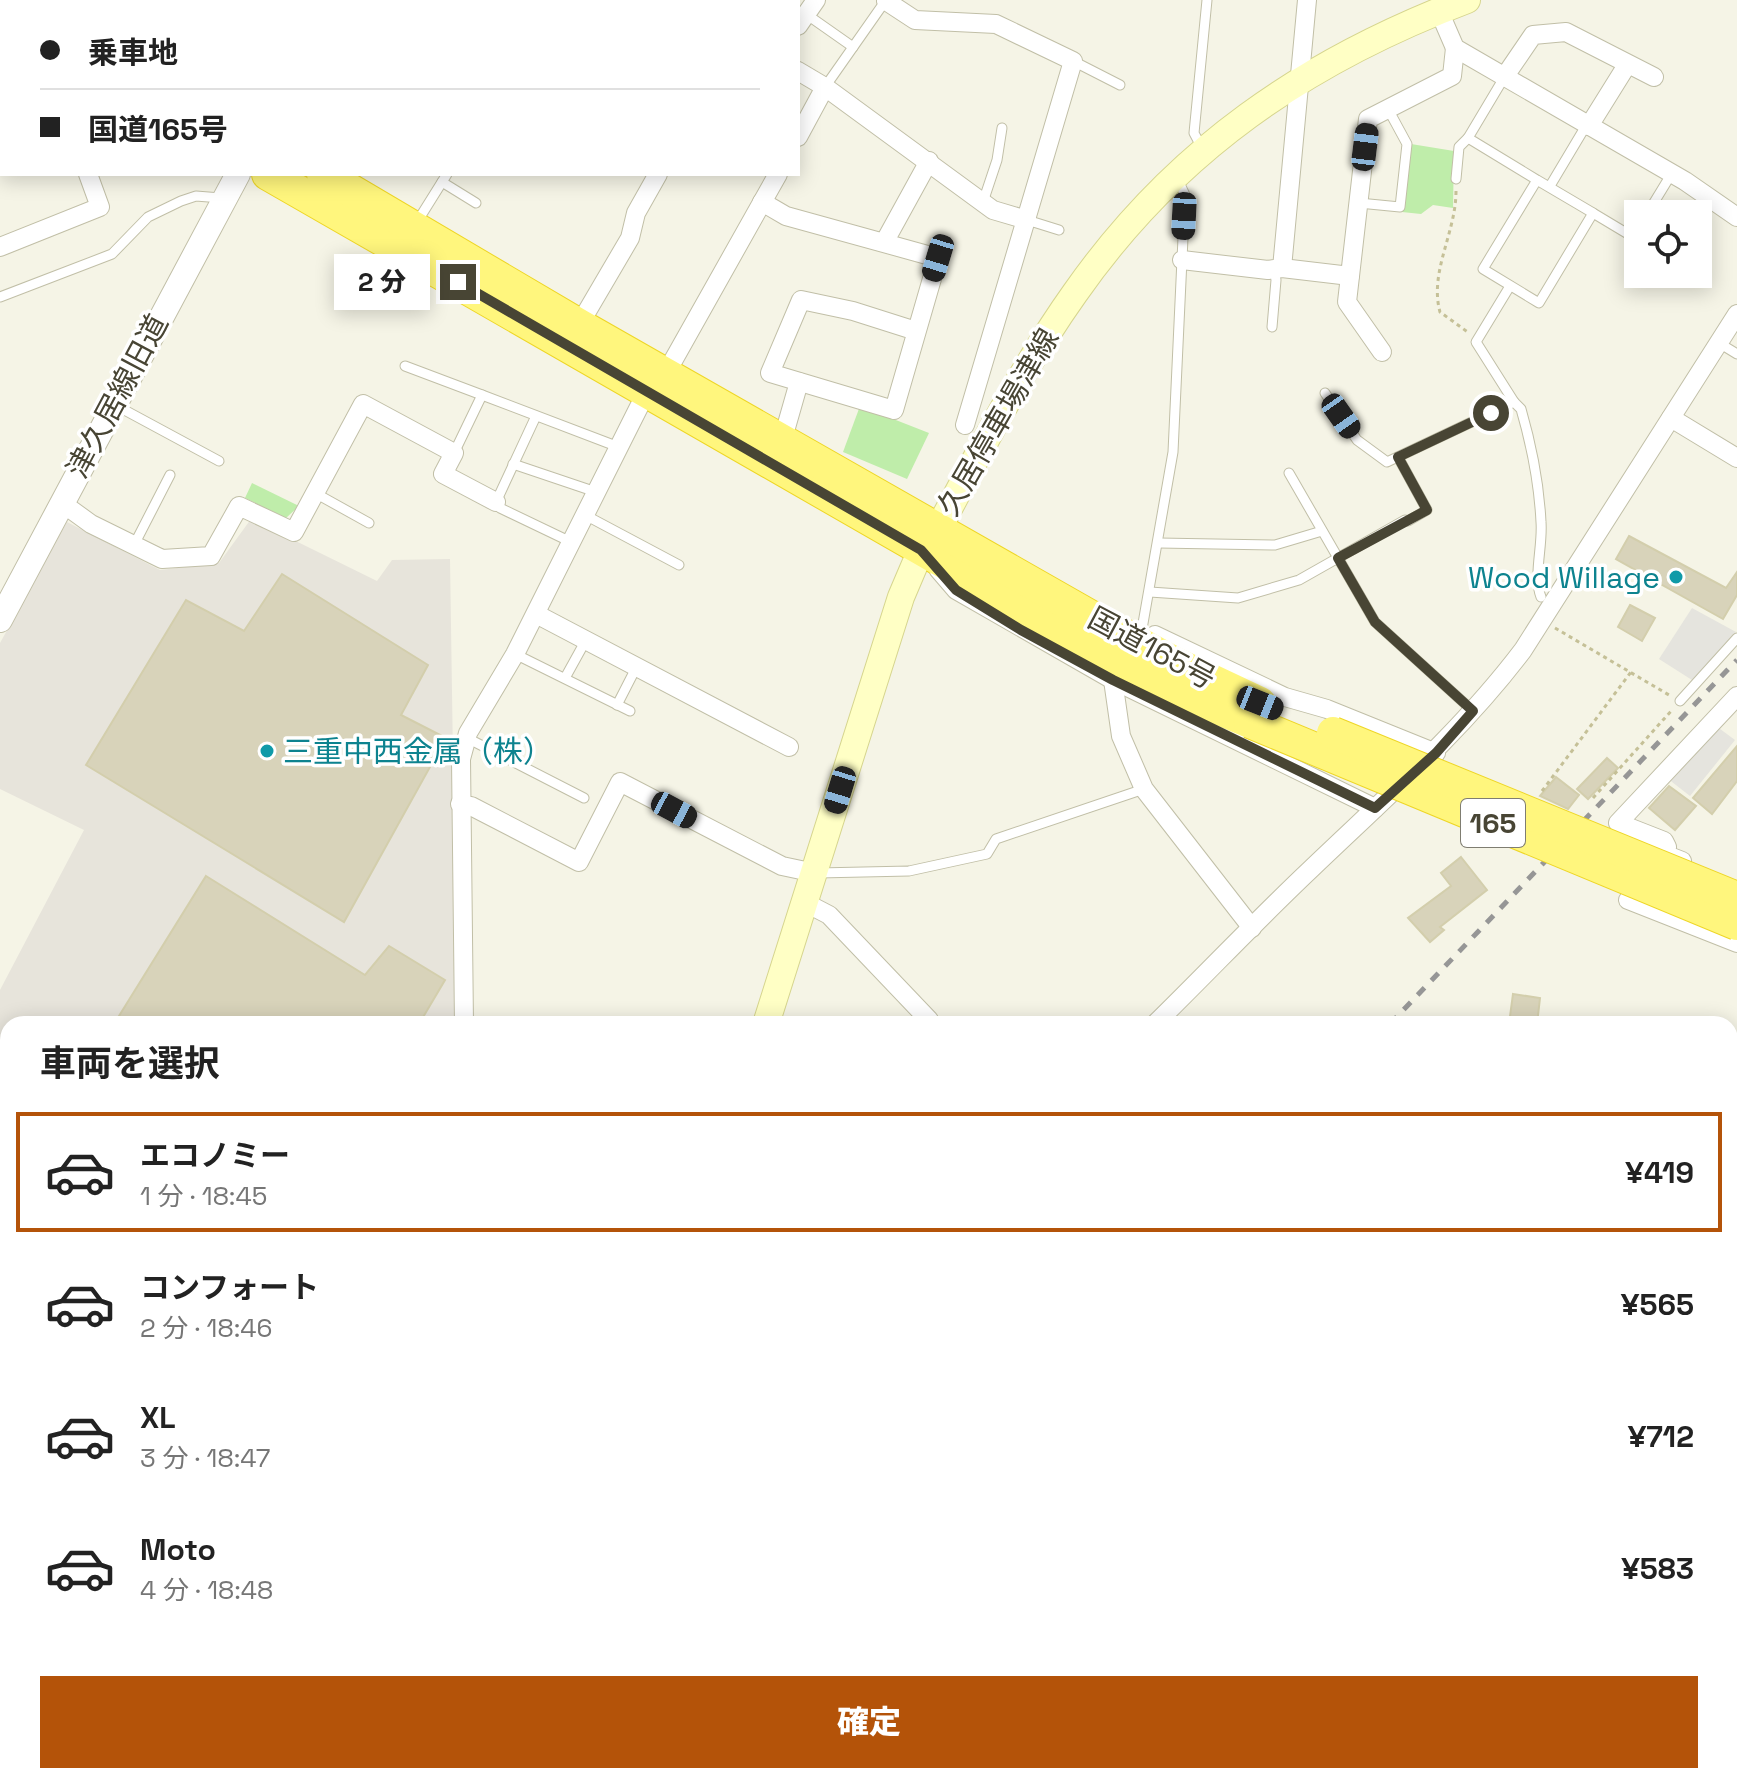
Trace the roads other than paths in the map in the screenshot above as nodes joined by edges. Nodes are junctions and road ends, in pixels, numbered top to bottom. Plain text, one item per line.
1 (886, 0) edge
2 (1207, 0) edge
3 (1307, 0) edge
4 (1467, 0) edge
5 (1439, 11) junction
6 (807, 13) edge
7 (853, 47) junction
8 (1455, 48) junction
9 (1073, 61) junction
10 (1627, 65) junction
11 (800, 72) edge
12 (1505, 76) junction
13 (1654, 77) dead end
14 (1299, 80) junction
15 (1120, 85) dead end
16 (825, 87) junction
17 (1388, 109) junction
18 (1588, 125) junction
19 (1002, 128) dead end
20 (800, 133) edge
21 (1468, 138) junction
22 (1203, 150) junction
23 (929, 161) junction
24 (1672, 173) junction
25 (1175, 175) junction
26 (89, 176) edge
27 (237, 176) edge
28 (272, 176) edge
29 (326, 176) edge
30 (657, 176) edge
31 (777, 176) edge
32 (445, 178) edge
33 (1456, 179) road end
34 (1537, 180) junction
35 (1550, 186) junction
36 (223, 198) junction
37 (1656, 200) edge
38 (762, 202) junction
39 (983, 202) junction
40 (476, 203) dead end
41 (1359, 203) junction
42 (1593, 213) junction
43 (1737, 217) edge
44 (1027, 220) junction
45 (413, 227) junction
46 (1059, 230) dead end
47 (1624, 232) edge
48 (885, 241) junction
49 (0, 247) edge
50 (1182, 260) junction
51 (1278, 268) junction
52 (1350, 276) junction
53 (1510, 286) junction
54 (0, 297) edge
55 (1737, 314) edge
56 (579, 325) junction
57 (1272, 327) dead end
58 (916, 331) junction
59 (1719, 343) junction
60 (1382, 352) dead end
61 (1737, 354) edge
62 (405, 366) dead end
63 (799, 382) junction
64 (656, 383) junction
65 (1325, 393) dead end
66 (482, 395) junction
67 (1514, 402) junction
68 (114, 404) junction
69 (536, 416) junction
70 (1671, 418) junction
71 (965, 425) dead end
72 (774, 435) junction
73 (616, 446) junction
74 (454, 453) junction
75 (1398, 457) junction
76 (1737, 458) edge
77 (219, 461) dead end
78 (513, 464) junction
79 (1289, 473) dead end
80 (170, 475) dead end
81 (596, 492) junction
82 (315, 493) junction
83 (496, 502) junction
84 (62, 503) junction
85 (585, 515) junction
86 (369, 523) dead end
87 (934, 531) junction
88 (1322, 531) junction
89 (572, 543) junction
90 (1159, 543) junction
91 (134, 545) junction
92 (1338, 558) junction
93 (679, 565) dead end
94 (7, 591) edge
95 (1150, 592) junction
96 (1541, 597) dead end
97 (536, 614) junction
98 (0, 620) edge
99 (1142, 629) junction
100 (1737, 638) edge
101 (586, 640) junction
102 (515, 654) junction
103 (637, 666) junction
104 (565, 678) junction
105 (1113, 680) junction
106 (1737, 696) edge
107 (1680, 701) road end
108 (617, 705) junction
109 (630, 711) dead end
110 (1473, 711) junction
111 (1255, 712) junction
112 (467, 738) junction
113 (789, 747) dead end
114 (1436, 753) junction
115 (1144, 789) junction
116 (584, 798) dead end
117 (460, 804) junction
118 (1375, 808) junction
119 (1664, 854) junction
120 (815, 873) junction
121 (1737, 882) edge
122 (1737, 898) edge
123 (804, 902) junction
124 (1737, 924) edge
125 (1252, 928) junction
126 (1737, 943) edge
127 (464, 1016) edge
128 (768, 1016) edge
129 (925, 1016) edge
130 (1163, 1016) edge

1 - 7 lane
1 - 9 street
2 - 22 lane
3 - 14 street
4 - 5 main road, 久居停車場津線
5 - 8 street
5 - 14 main road, 久居停車場津線
6 - 7 lane
7 - 16 lane
8 - 12 street
8 - 17 street
9 - 15 lane
9 - 44 street
10 - 12 street
10 - 13 street
10 - 18 street
11 - 16 street
12 - 18 street
12 - 21 lane
14 - 22 main road, 久居停車場津線
14 - 51 street
16 - 20 street
16 - 23 street
17 - 41 street
17 - 41 lane
18 - 24 street
18 - 35 lane
19 - 39 lane
21 - 33 lane
21 - 34 lane
22 - 25 main road, 久居停車場津線
23 - 39 street
23 - 48 street
24 - 37 lane
24 - 43 street
25 - 50 lane
25 - 87 main road, 久居停車場津線
26 - 49 street
27 - 36 street, 津久居線旧道
28 - 64 highway, 国道165号 / 165
29 - 45 highway, 国道165号 / 165
30 - 56 street
31 - 38 street
32 - 40 lane
32 - 45 lane
34 - 35 lane
34 - 53 lane
35 - 42 lane
36 - 54 lane
36 - 68 street, 津久居線旧道
38 - 48 street
38 - 64 street
39 - 44 street
41 - 52 street
42 - 47 lane
42 - 53 lane
44 - 46 lane
44 - 71 street
45 - 56 highway, 国道165号 / 165
48 - 58 street
50 - 51 street
50 - 90 lane
51 - 52 street
51 - 57 lane
52 - 60 street
53 - 67 lane
55 - 59 street
56 - 64 highway, 国道165号 / 165
58 - 63 street
58 - 63 street
59 - 61 lane
59 - 70 street
62 - 66 lane
63 - 72 street
64 - 72 highway, 国道165号 / 165
64 - 73 street
64 - 87 highway, 国道165号 / 165
65 - 75 lane
66 - 69 lane
66 - 74 lane
67 - 75 lane
67 - 96 lane
68 - 77 lane
68 - 84 street, 津久居線旧道
69 - 73 lane
69 - 78 lane
70 - 76 street
70 - 110 street
72 - 87 highway, 国道165号 / 165
73 - 81 street
74 - 82 street
74 - 83 street
75 - 92 lane
78 - 81 lane
78 - 83 lane
79 - 88 lane
80 - 91 lane
81 - 85 street
82 - 86 lane
82 - 91 street
83 - 89 lane
84 - 91 street
84 - 94 street, 津久居線旧道
85 - 89 street
85 - 93 lane
87 - 99 street, 国道165号 / 165
87 - 105 street, 国道165号 / 165
87 - 111 highway, 国道165号 / 165
87 - 120 main road, 久居停車場津線
88 - 90 lane
88 - 92 lane
89 - 97 street
90 - 95 lane
92 - 95 lane
92 - 110 lane
94 - 98 street, 津久居線旧道
95 - 99 lane
97 - 101 street
97 - 102 street
99 - 114 street, 国道165号 / 165
100 - 107 lane
101 - 103 street
101 - 104 lane
102 - 104 lane
102 - 112 street
103 - 108 lane
103 - 113 street
104 - 108 lane
105 - 115 street
105 - 118 street, 国道165号 / 165
106 - 119 street
108 - 109 lane
110 - 114 street
111 - 122 highway, 国道165号 / 165, bridge
111 - 124 highway, 国道165号 / 165, bridge
112 - 116 lane
112 - 117 street
114 - 118 street
115 - 120 lane
115 - 125 street
117 - 120 street
117 - 127 street
118 - 125 street
119 - 121 street
119 - 126 street
120 - 123 main road, 久居停車場津線
123 - 128 main road, 久居停車場津線
123 - 129 street
125 - 130 street

